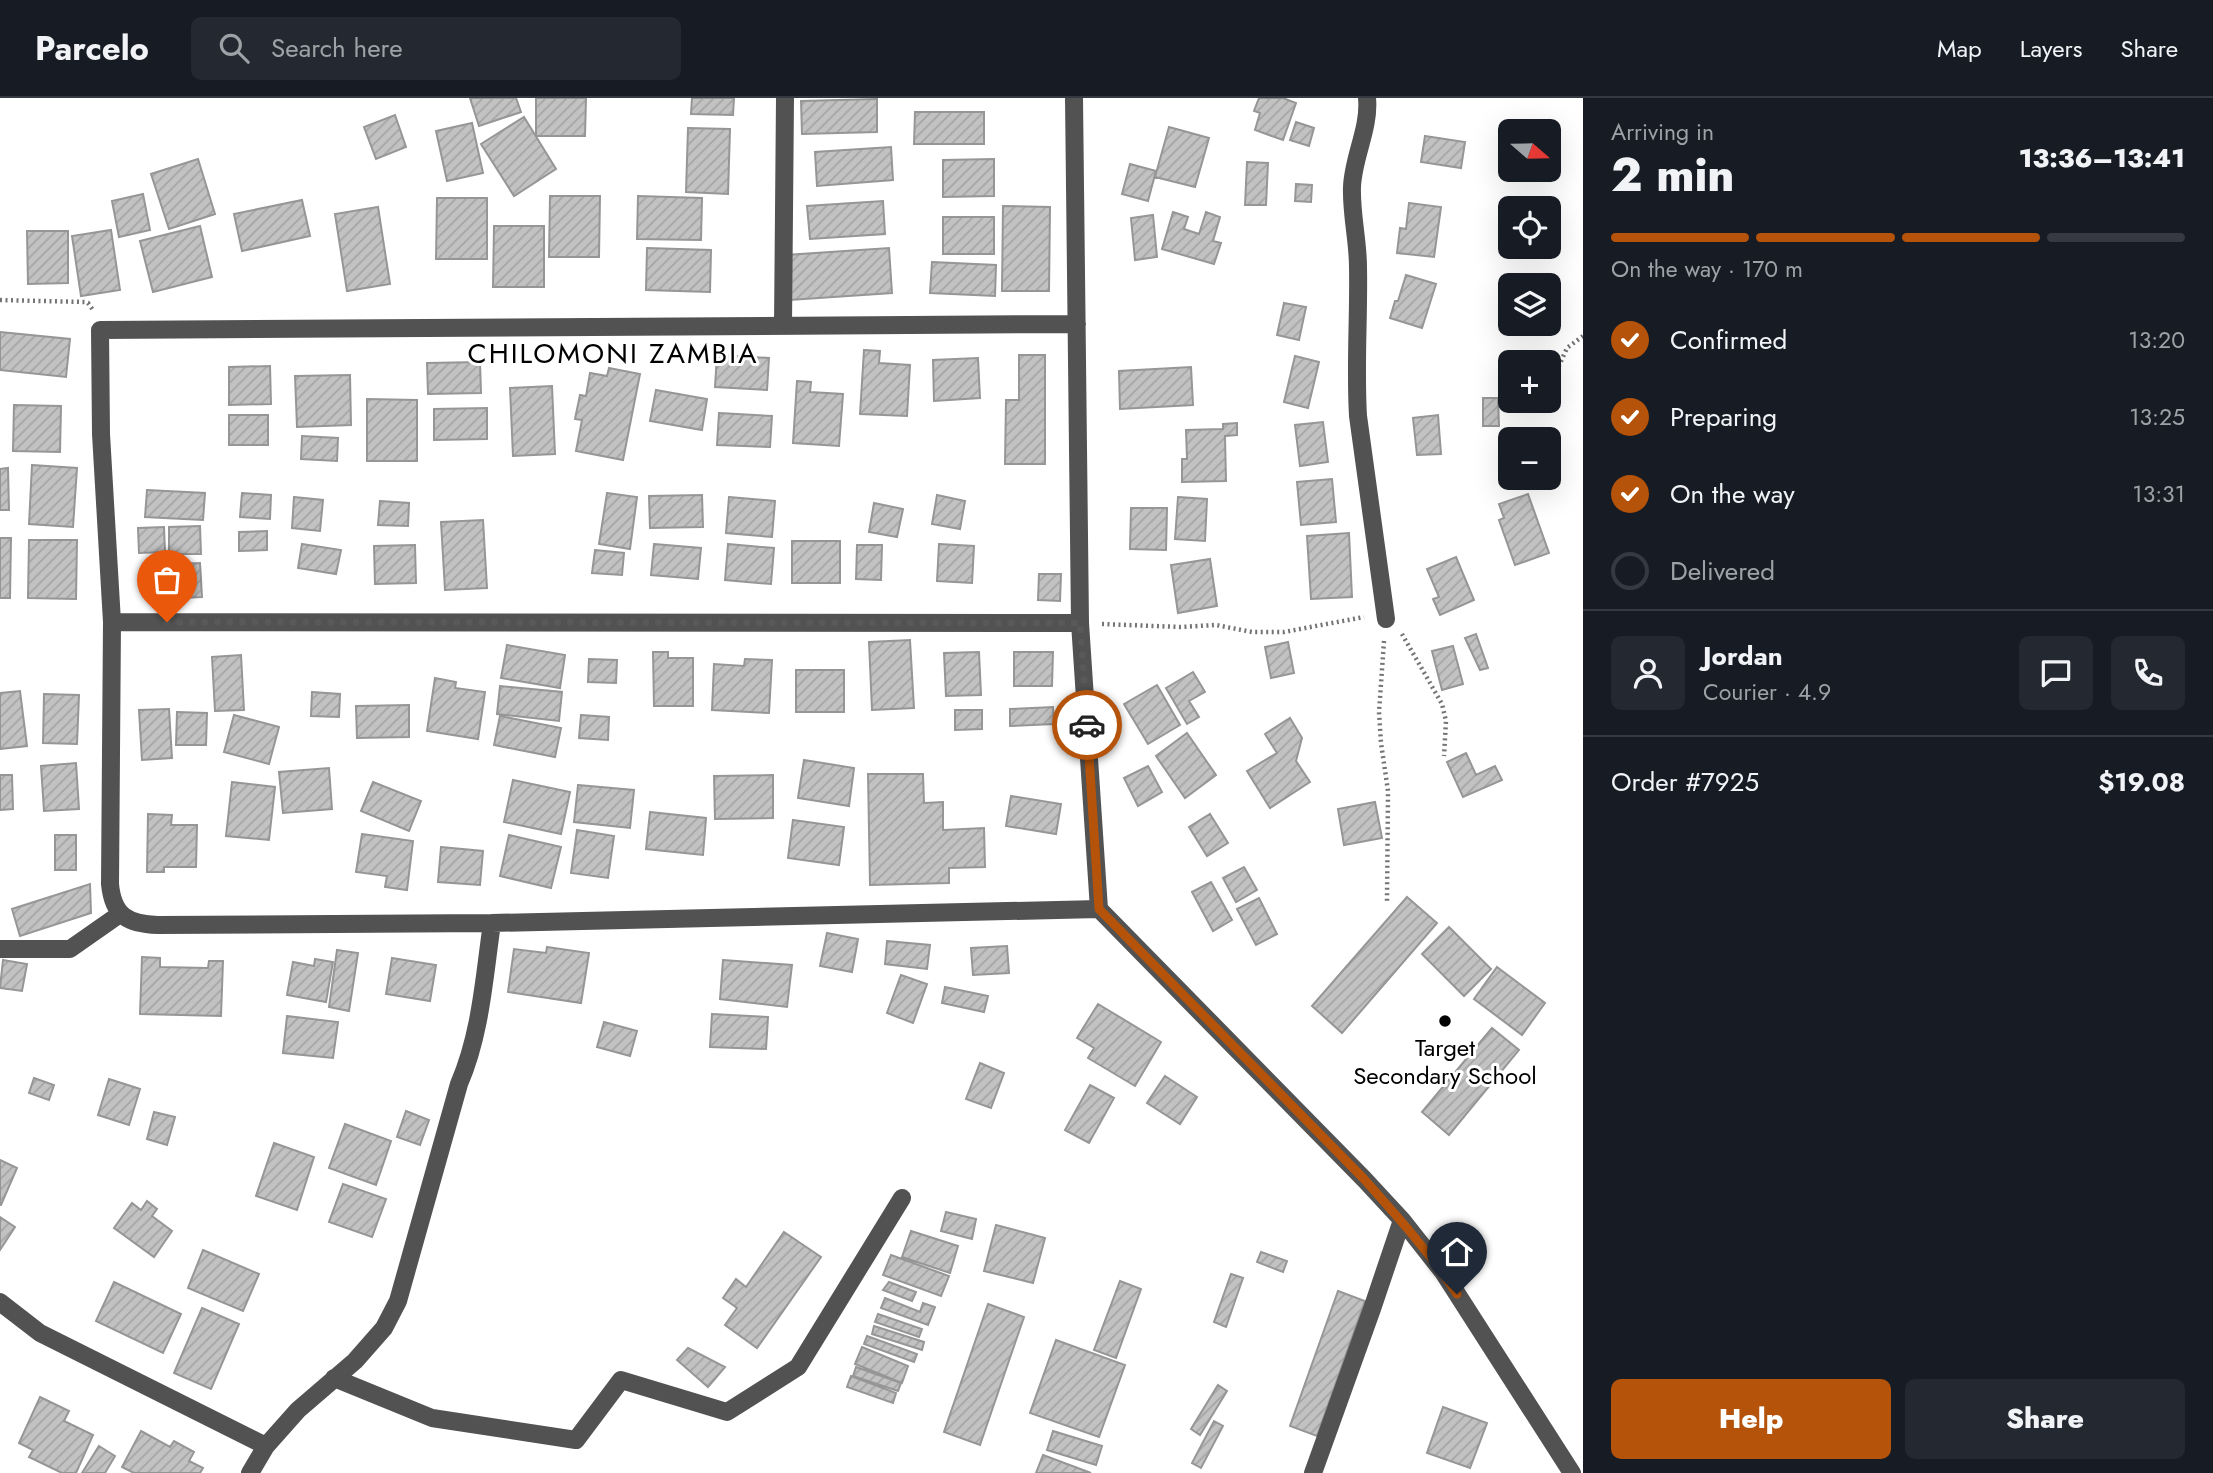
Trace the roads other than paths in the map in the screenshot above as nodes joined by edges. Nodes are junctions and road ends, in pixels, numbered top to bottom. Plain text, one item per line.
1 (785, 98) edge
2 (1074, 98) edge
3 (1367, 98) edge
4 (1077, 324) junction
5 (782, 326) junction
6 (1386, 619) road end
7 (112, 622) junction
8 (1080, 623) junction
9 (1099, 909) junction
10 (121, 914) junction
11 (492, 923) junction
12 (0, 949) edge
13 (902, 1198) dead end
14 (1402, 1220) junction
15 (0, 1302) edge
16 (334, 1378) junction
17 (266, 1446) junction
18 (250, 1473) edge
19 (1313, 1473) edge
20 (1572, 1473) edge

1 - 5 street
2 - 4 street
3 - 6 street
4 - 5 street
4 - 8 street
5 - 7 street
7 - 8 street
7 - 10 street
8 - 9 street
9 - 11 street
9 - 14 street
10 - 11 street
10 - 12 street
11 - 16 street
13 - 16 street
14 - 19 street
14 - 20 street
15 - 17 street
16 - 17 street
17 - 18 street

